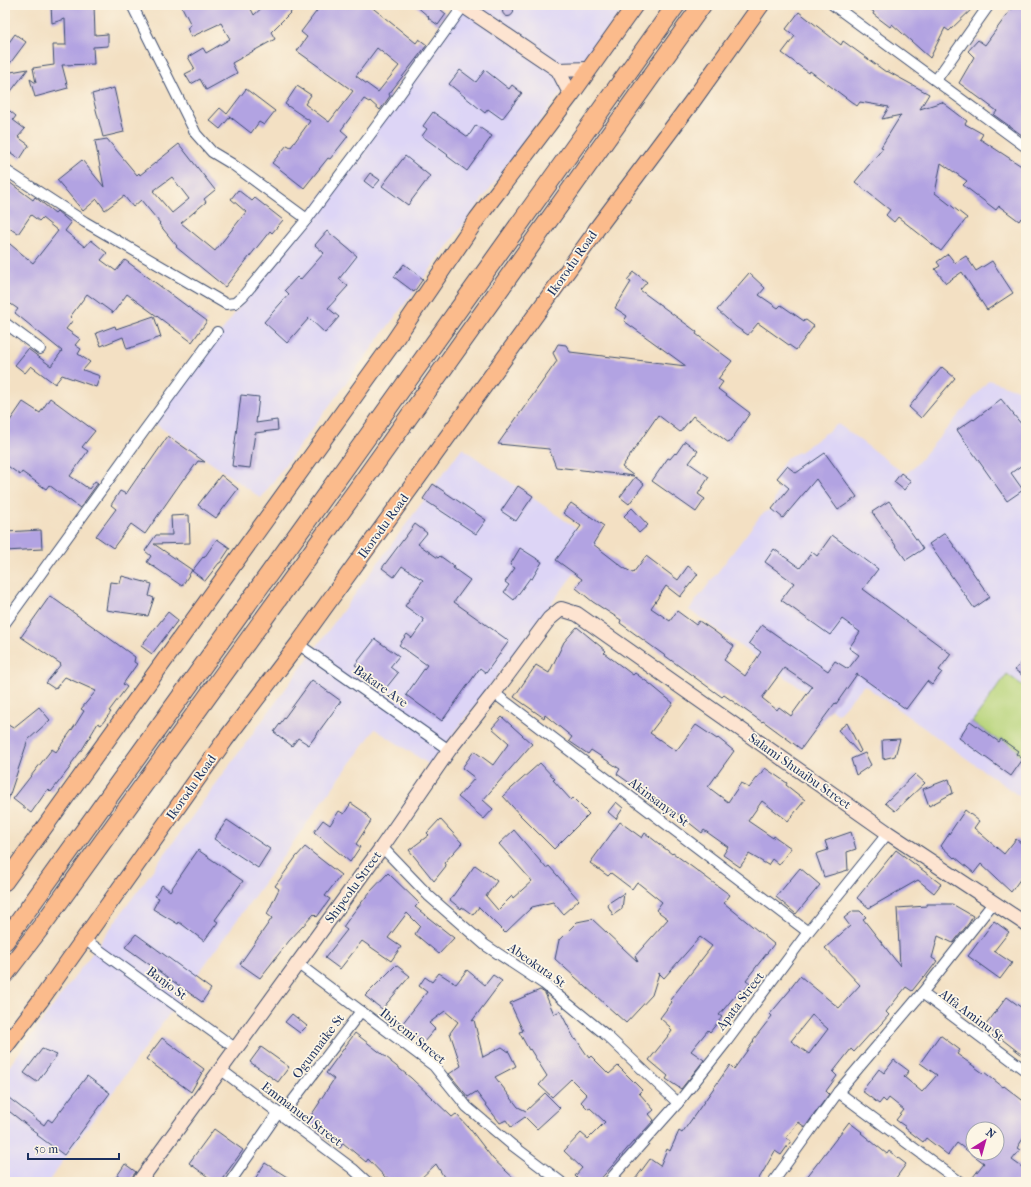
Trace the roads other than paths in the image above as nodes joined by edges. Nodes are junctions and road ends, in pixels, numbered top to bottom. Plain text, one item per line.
1 (132, 5) edge
2 (463, 5) edge
3 (635, 5) edge
4 (676, 5) edge
5 (702, 5) edge
6 (761, 5) edge
7 (833, 5) edge
8 (989, 5) edge
9 (589, 69) junction
10 (558, 70) junction
11 (936, 80) junction
12 (572, 95) junction
13 (1026, 147) edge
14 (5, 170) edge
15 (307, 218) junction
16 (5, 323) edge
17 (217, 332) dead end
18 (40, 349) dead end
19 (577, 614) joint
20 (6, 618) edge
21 (298, 644) junction
22 (494, 693) junction
23 (449, 750) junction
24 (888, 833) junction
25 (382, 847) junction
26 (5, 882) edge
27 (994, 902) junction
28 (1026, 924) edge
29 (808, 932) junction
30 (84, 939) junction
31 (5, 942) edge
32 (297, 964) junction
33 (5, 974) edge
34 (922, 993) junction
35 (361, 1011) junction
36 (5, 1047) edge
37 (235, 1048) junction
38 (220, 1069) junction
39 (1026, 1071) edge
40 (838, 1092) junction
41 (678, 1102) junction
42 (280, 1114) junction
43 (139, 1182) edge
44 (230, 1182) edge
45 (367, 1182) edge
46 (561, 1182) edge
47 (609, 1182) edge
48 (773, 1182) edge
49 (960, 1182) edge

1 - 15 street
2 - 10 street
2 - 15 street
3 - 9 main road
4 - 31 highway
5 - 33 highway
6 - 21 main road, Ikorodu Road
7 - 11 street
8 - 11 street
9 - 10 street
9 - 12 main road
10 - 12 street
11 - 13 street
12 - 26 main road
14 - 15 street
16 - 18 street
17 - 20 street
19 - 22 street, Shipeolu Street
19 - 24 street, Salami Shuaibu Street
21 - 23 street, Bakare Ave
21 - 30 main road, Ikorodu Road
22 - 23 street, Shipeolu Street
22 - 29 street, Akinsanya St
23 - 25 street, Shipeolu Street
24 - 27 street, Salami Shuaibu Street
24 - 29 street, Apata Street
25 - 32 street, Shipeolu Street
25 - 41 street, Abeokuta St
27 - 28 street, Salami Shuaibu Street
27 - 34 street
29 - 41 street, Apata Street
30 - 36 main road, Ikorodu Road
30 - 37 street, Banjo St
32 - 35 street, Ibiyemi Street
32 - 37 street, Shipeolu Street
34 - 39 street, Alfa Aminu St
34 - 40 street
35 - 42 street, Ogunnaike St
35 - 46 street, Ibiyemi Street
37 - 38 street, Shipeolu Street
38 - 42 street, Emmanuel Street
38 - 43 street, Shipeolu Street
40 - 48 street
40 - 49 street
41 - 47 street, Apata Street
42 - 44 street, Ogunnaike St
42 - 45 street, Emmanuel Street

